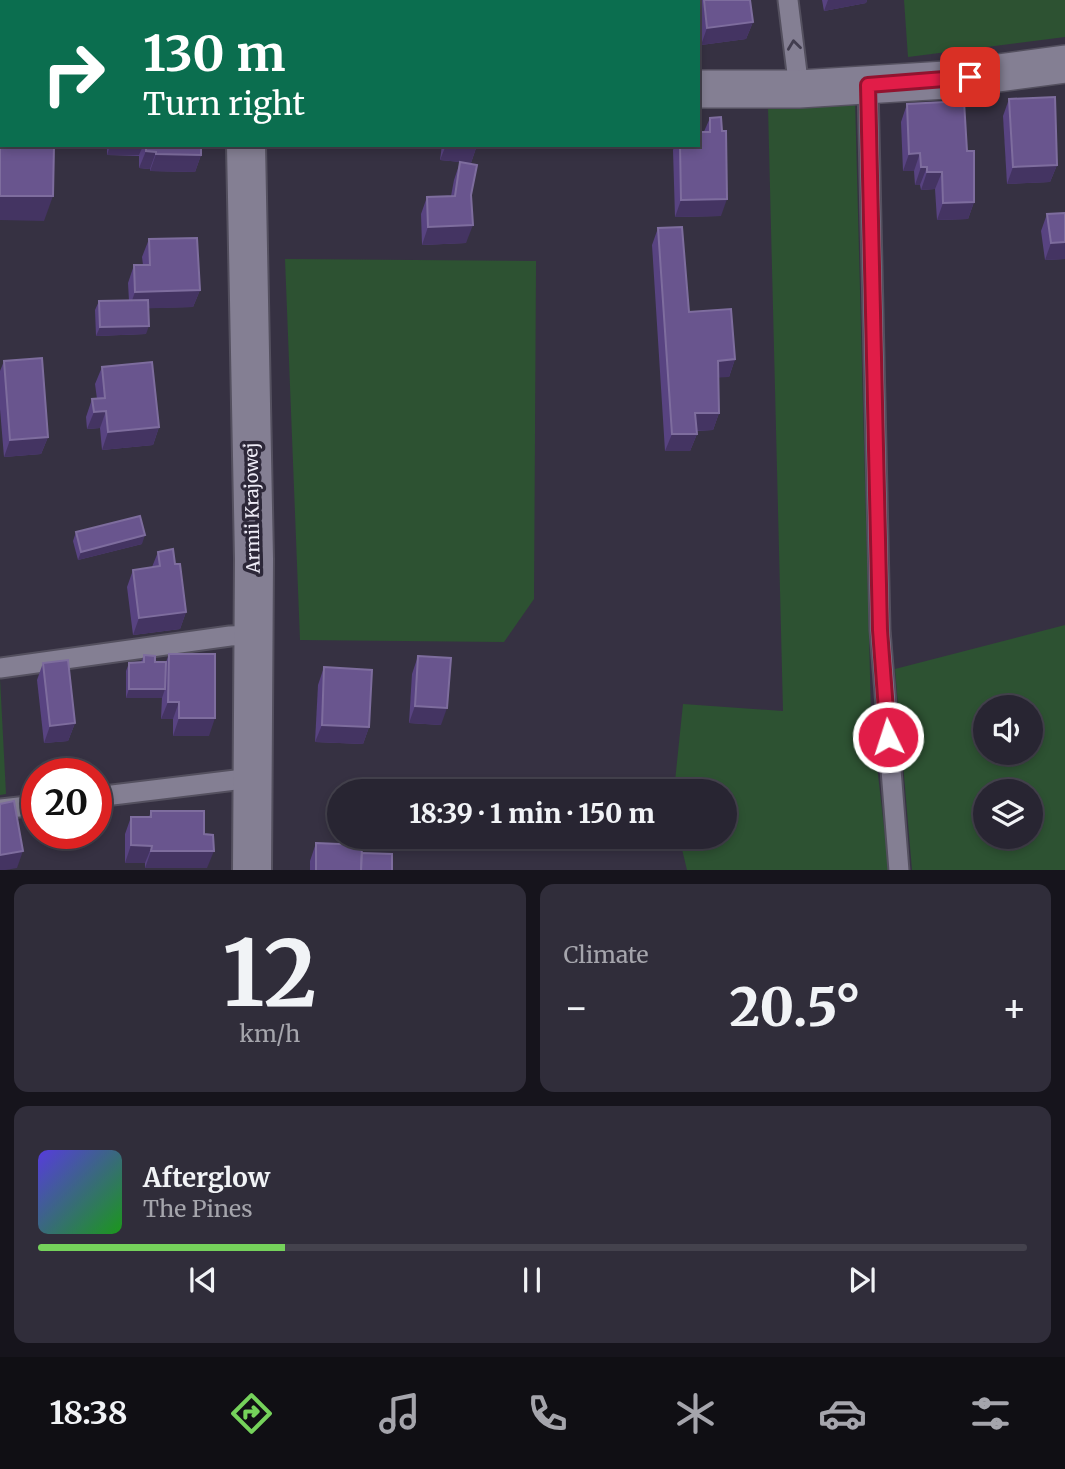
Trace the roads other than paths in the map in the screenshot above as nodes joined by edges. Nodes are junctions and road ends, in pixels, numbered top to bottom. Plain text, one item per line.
1 (788, 0) edge
2 (1065, 64) edge
3 (868, 85) junction
4 (700, 89) edge
5 (799, 89) junction
6 (246, 147) edge
7 (253, 635) junction
8 (0, 668) edge
9 (252, 778) junction
10 (112, 795) edge
11 (21, 807) edge
12 (0, 809) edge
13 (252, 870) edge
14 (899, 870) edge

5 -> 1 lane
2 - 3 street
3 - 5 street
3 - 14 lane
4 - 5 street
6 - 7 street, Armii Krajowej
7 - 8 lane
7 - 9 street, Armii Krajowej
9 - 10 lane
9 - 13 street, Armii Krajowej
11 - 12 lane

